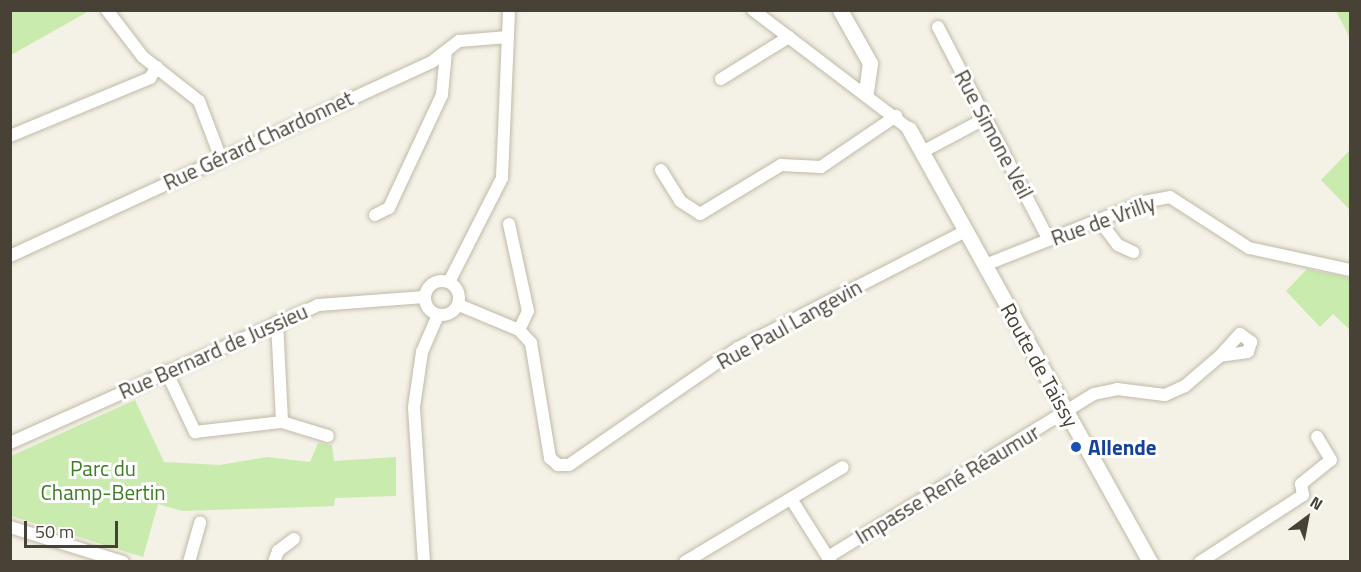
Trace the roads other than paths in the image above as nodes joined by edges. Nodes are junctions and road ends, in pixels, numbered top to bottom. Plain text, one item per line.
1 (107, 10) edge
2 (509, 10) edge
3 (753, 10) edge
4 (840, 10) edge
5 (938, 27) dead end
6 (508, 37) junction
7 (789, 37) junction
8 (446, 51) junction
9 (157, 67) junction
10 (721, 79) dead end
11 (866, 93) junction
12 (896, 116) junction
13 (986, 118) junction
14 (909, 129) joint
15 (10, 136) edge
16 (922, 152) junction
17 (220, 156) junction
18 (661, 170) dead end
19 (375, 215) dead end
20 (1099, 220) junction
21 (509, 224) dead end
22 (966, 231) junction
23 (1049, 240) junction
24 (1133, 252) dead end
25 (10, 256) edge
26 (985, 265) junction
27 (1350, 270) edge
28 (448, 282) junction
29 (425, 297) junction
30 (459, 305) junction
31 (438, 315) junction
32 (277, 322) junction
33 (519, 330) junction
34 (1220, 356) dead end
35 (166, 371) junction
36 (1066, 411) junction
37 (282, 422) junction
38 (328, 436) dead end
39 (1317, 436) dead end
40 (10, 443) edge
41 (843, 467) dead end
42 (794, 501) junction
43 (200, 523) dead end
44 (10, 527) edge
45 (294, 539) dead end
46 (830, 559) edge
47 (123, 561) edge
48 (189, 561) edge
49 (274, 561) edge
50 (424, 561) edge
51 (685, 561) edge
52 (1150, 561) edge
53 (1200, 561) edge

1 - 9 street
2 - 6 street
3 - 7 street
4 - 11 street
5 - 13 street, Rue Simone Veil
6 - 8 street, Rue Gérard Chardonnet
6 - 28 street
7 - 10 street
7 - 11 street
8 - 17 street, Rue Gérard Chardonnet
8 - 19 street
9 - 15 street
9 - 17 street
11 - 12 street
12 - 14 street
12 - 18 street
13 - 16 street
13 - 23 street, Rue Simone Veil
14 - 16 street, Route de Taissy
16 - 22 street, Route de Taissy
17 - 25 street, Rue Gérard Chardonnet
20 - 23 street, Rue de Vrilly
20 - 24 street
20 - 27 street, Rue de Vrilly
21 - 33 street
22 - 26 street, Route de Taissy
22 - 33 street, Rue Paul Langevin
23 - 26 street, Rue de Vrilly
26 - 36 street, Route de Taissy
28 - 29 street
28 - 30 street
29 - 31 street
29 - 32 street, Rue Bernard de Jussieu
30 - 31 street
30 - 33 street
31 - 50 street
32 - 35 street, Rue Bernard de Jussieu
32 - 37 street
34 - 36 street, Impasse René Réaumur
35 - 37 street
35 - 40 street, Rue Bernard de Jussieu
36 - 46 street, Impasse René Réaumur
36 - 52 street, Route de Taissy
37 - 38 street
39 - 53 street
41 - 42 street
42 - 46 street
42 - 51 street
43 - 48 street
44 - 47 street
45 - 49 street

